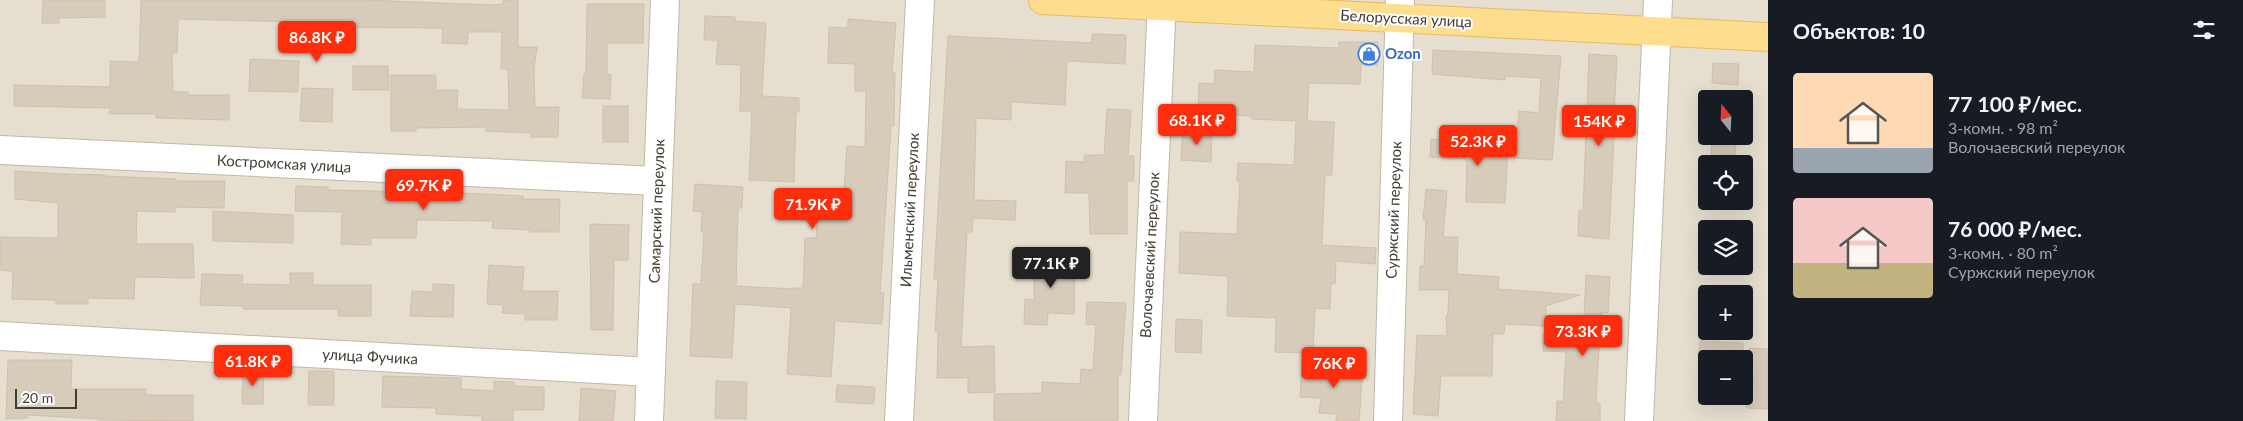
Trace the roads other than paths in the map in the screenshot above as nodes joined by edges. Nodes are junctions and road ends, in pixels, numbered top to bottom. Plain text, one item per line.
1 (665, 0) edge
2 (920, 0) edge
3 (1043, 0) edge
4 (1658, 0) edge
5 (1162, 3) edge
6 (1400, 9) edge
7 (1657, 31) junction
8 (1768, 37) edge
9 (0, 150) edge
10 (658, 182) junction
11 (0, 336) edge
12 (651, 372) junction
13 (649, 421) edge
14 (899, 421) edge
15 (1143, 421) edge
16 (1388, 421) edge
17 (1638, 421) edge

1 - 10 street, Самарский переулок
2 - 14 street, Ильменский переулок
3 - 5 main road, Белорусская улица
4 - 7 street
5 - 6 main road, Белорусская улица
5 - 15 street, Волочаевский переулок
6 - 7 main road, Белорусская улица
6 - 16 street, Суржский переулок
7 - 8 main road, Белорусская улица
7 - 17 street
9 - 10 street, Костромская улица
10 - 12 street, Самарский переулок
11 - 12 street, улица Фучика
12 - 13 street, Самарский переулок

